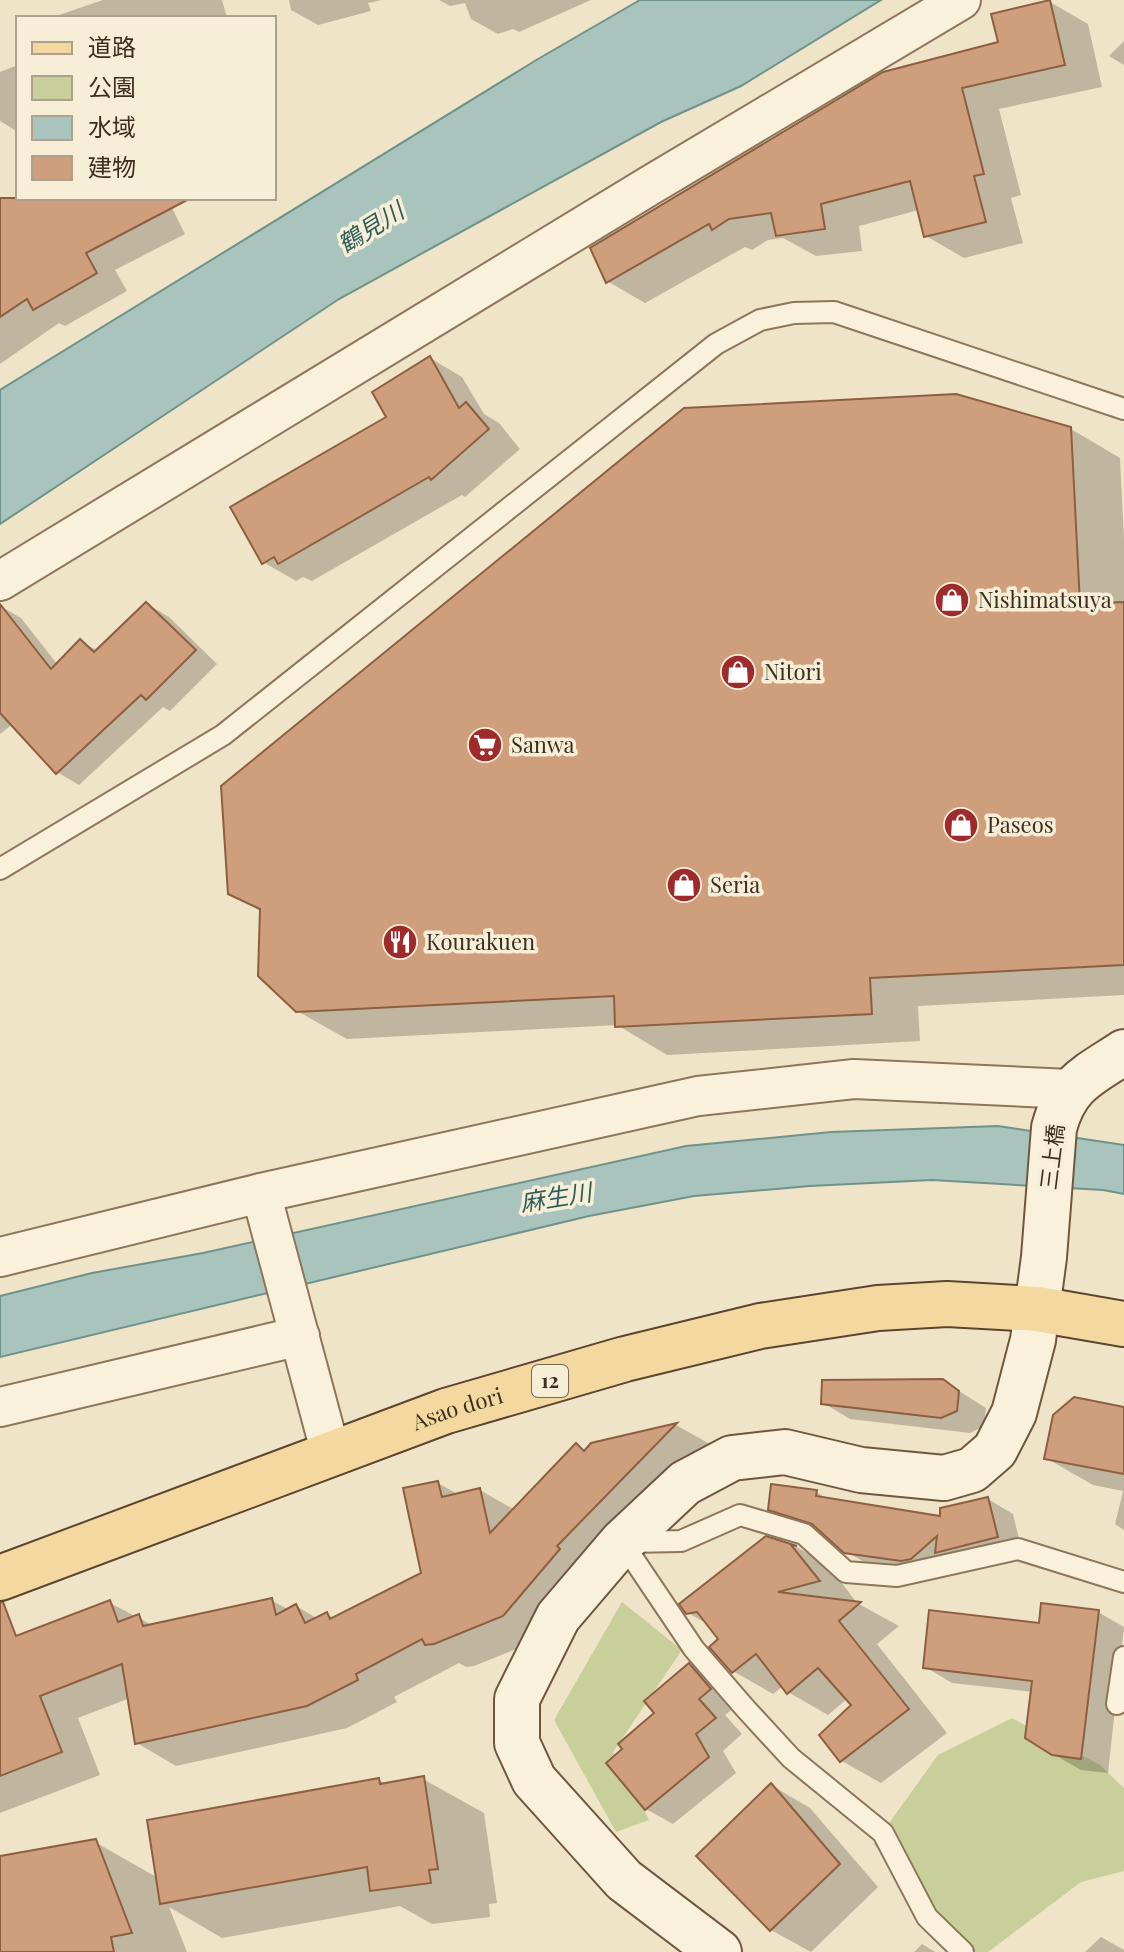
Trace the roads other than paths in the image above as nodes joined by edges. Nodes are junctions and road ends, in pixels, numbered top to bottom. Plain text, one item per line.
1 (961, 0) edge
2 (1124, 409) edge
3 (0, 581) edge
4 (0, 869) edge
5 (1124, 1052) edge
6 (1068, 1094) junction
7 (265, 1208) junction
8 (0, 1257) edge
9 (1037, 1309) junction
10 (295, 1320) junction
11 (1124, 1324) edge
12 (0, 1407) edge
13 (331, 1454) junction
14 (622, 1542) junction
15 (0, 1578) edge
16 (1124, 1582) edge
17 (1124, 1657) edge
18 (1117, 1704) dead end
19 (719, 1952) edge
20 (963, 1952) edge

1 - 3 street
2 - 4 lane
5 - 6 street
6 - 7 street
6 - 9 street, 三上橋
7 - 8 street
7 - 10 street
9 - 11 main road, Asao dori / 12
9 - 13 main road, Asao dori / 12
9 - 14 street, 三上橋
10 - 12 street
10 - 13 street
13 - 15 main road, Asao dori / 12
14 - 16 lane
14 - 19 street, 三上橋
14 - 20 lane
17 - 18 lane

